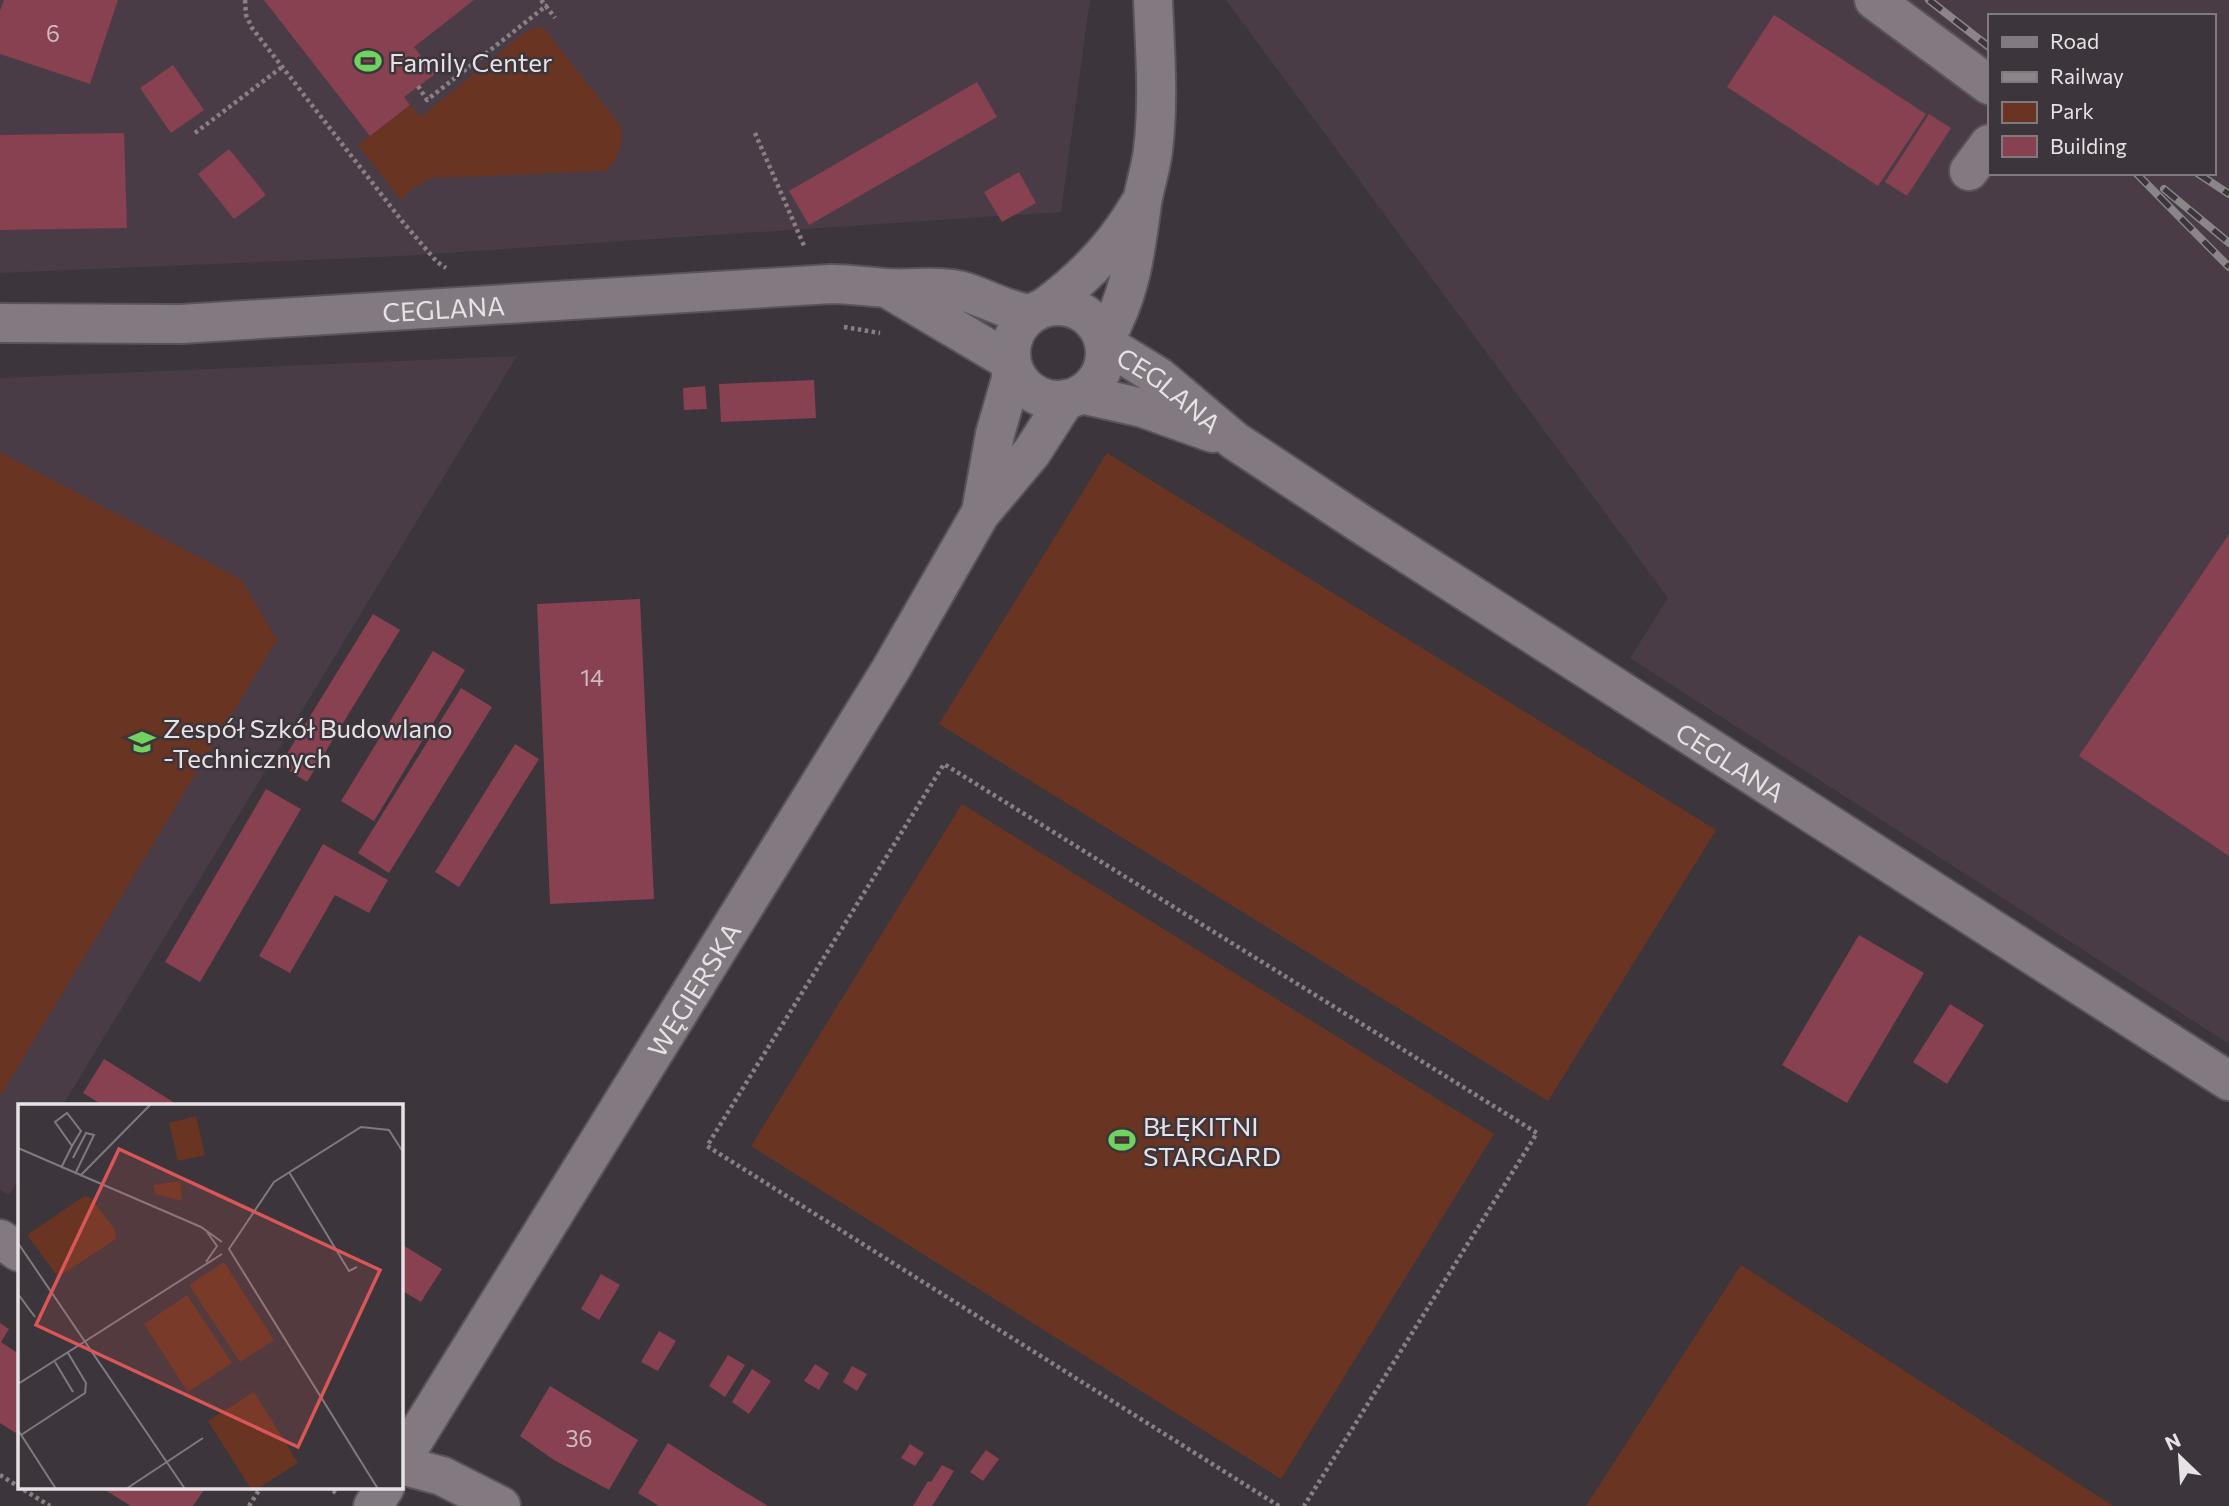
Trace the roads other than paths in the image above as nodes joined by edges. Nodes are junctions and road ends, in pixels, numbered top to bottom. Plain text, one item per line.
1 (1153, 0) edge
2 (1874, 0) edge
3 (1988, 84) edge
4 (1143, 197) junction
5 (888, 288) junction
6 (1038, 310) junction
7 (0, 323) edge
8 (1104, 341) junction
9 (1011, 362) junction
10 (1074, 397) junction
11 (1235, 441) junction
12 (980, 514) junction
13 (2229, 1081) edge
14 (0, 1239) edge
15 (18, 1251) edge
16 (402, 1461) edge
17 (402, 1463) edge
18 (384, 1488) edge
19 (373, 1506) edge
20 (501, 1506) edge

1 - 4 street
2 - 3 street
4 - 6 street
4 - 8 street
5 - 6 street, CEGLANA
5 - 7 street, CEGLANA
5 - 9 street, CEGLANA
6 - 8 street
6 - 9 street
8 - 10 street
8 - 11 street, CEGLANA
9 - 10 street
9 - 12 street, WĘGIERSKA
10 - 11 street, CEGLANA
10 - 12 street, WĘGIERSKA
11 - 13 street, CEGLANA
12 - 16 street, WĘGIERSKA
14 - 15 street
17 - 20 street
18 - 19 street

